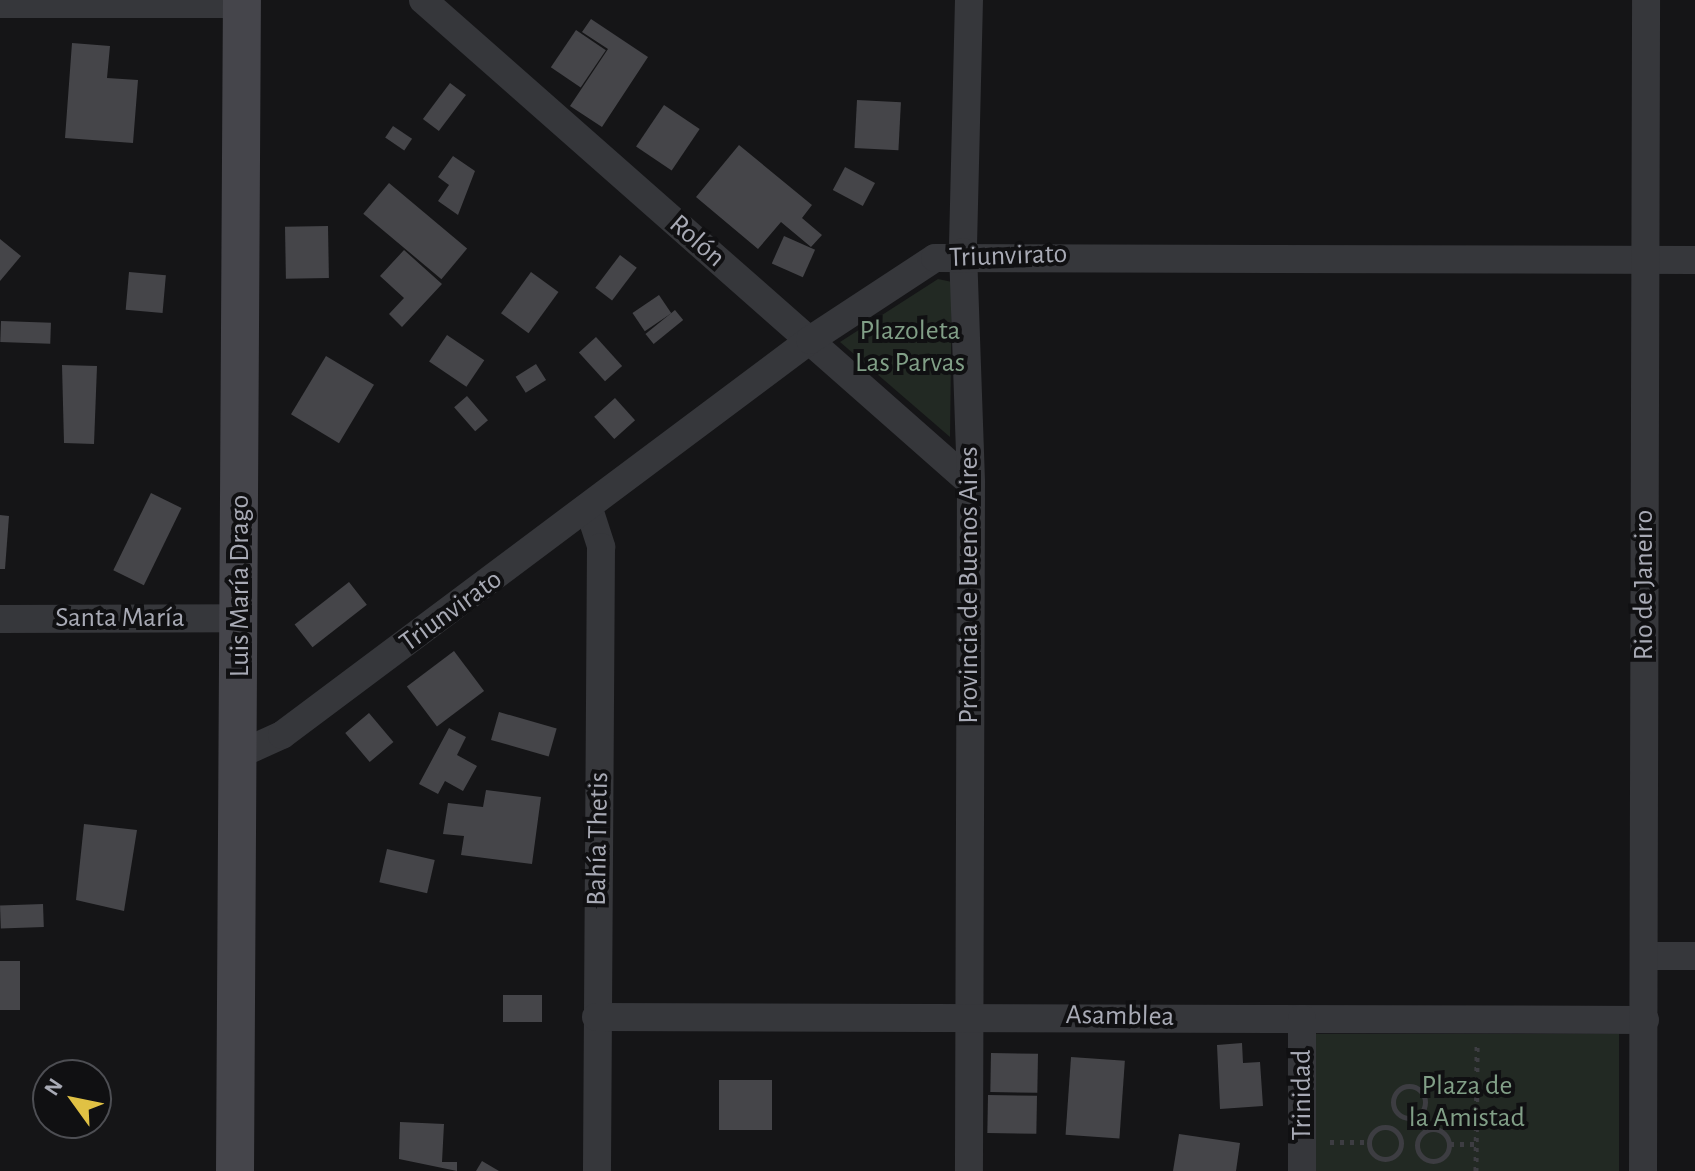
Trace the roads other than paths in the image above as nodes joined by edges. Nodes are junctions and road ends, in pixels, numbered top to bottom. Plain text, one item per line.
1 (423, 0) edge
2 (969, 0) edge
3 (1646, 0) edge
4 (242, 2) edge
5 (0, 4) edge
6 (963, 252) junction
7 (1695, 260) edge
8 (1642, 261) junction
9 (810, 340) junction
10 (971, 483) junction
11 (589, 509) junction
12 (240, 618) junction
13 (0, 619) edge
14 (240, 754) junction
15 (1646, 956) junction
16 (1695, 956) edge
17 (968, 1015) junction
18 (596, 1017) junction
19 (1302, 1019) junction
20 (1645, 1020) junction
21 (235, 1171) edge
22 (597, 1171) edge
23 (969, 1171) edge
24 (1302, 1171) edge
25 (1643, 1171) edge

1 - 9 street, Rolón
2 - 6 street, Provincia de Buenos Aires
3 - 8 street, Rio de Janeiro
4 - 5 street
4 - 12 main road, Luis María Drago
6 - 8 street, Triunvirato
6 - 9 street, Triunvirato
6 - 10 street, Provincia de Buenos Aires
7 - 8 street, Triunvirato
8 - 15 street, Rio de Janeiro
9 - 10 street, Rolón
9 - 11 street, Triunvirato
10 - 17 street, Provincia de Buenos Aires
11 - 14 street, Triunvirato
11 - 18 street, Bahía Thetis
12 - 13 street, Santa María
12 - 14 main road, Luis María Drago
14 - 21 main road, Luis María Drago
15 - 16 street
15 - 20 street, Rio de Janeiro
17 - 18 street, Asamblea
17 - 19 street, Asamblea
17 - 23 street, Provincia de Buenos Aires
18 - 22 street, Bahía Thetis
19 - 20 street, Asamblea
19 - 24 street, Trinidad
20 - 25 street, Rio de Janeiro

